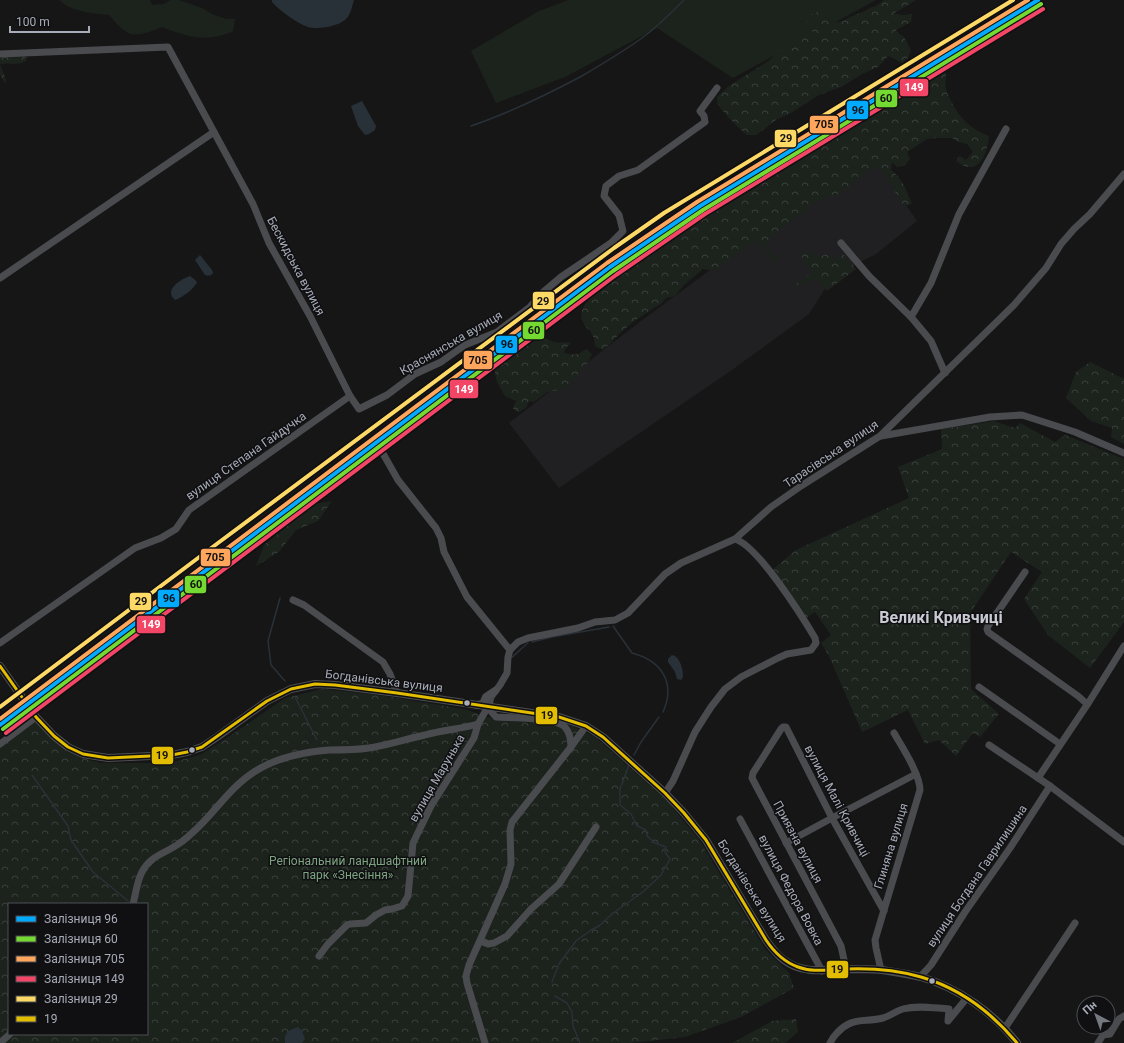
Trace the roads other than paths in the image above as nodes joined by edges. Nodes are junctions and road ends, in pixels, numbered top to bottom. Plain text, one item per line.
1 (0, 54) edge
2 (717, 88) dead end
3 (1006, 129) dead end
4 (214, 132) junction
5 (1124, 174) edge
6 (841, 243) dead end
7 (0, 278) edge
8 (911, 317) junction
9 (945, 373) junction
10 (350, 396) junction
11 (359, 409) joint
12 (880, 436) junction
13 (381, 450) dead end
14 (1124, 453) edge
15 (735, 539) junction
16 (1025, 572) dead end
17 (294, 600) dead end
18 (0, 644) edge
19 (1124, 646) edge
20 (510, 650) junction
21 (0, 666) edge
22 (979, 687) dead end
23 (495, 691) junction
24 (397, 693) junction
25 (1088, 704) junction
26 (476, 705) junction
27 (487, 707) junction
28 (503, 709) junction
29 (36, 717) junction
30 (478, 724) junction
31 (586, 726) junction
32 (780, 729) joint
33 (894, 733) dead end
34 (0, 744) edge
35 (1060, 744) junction
36 (989, 745) dead end
37 (571, 747) junction
38 (916, 774) junction
39 (1038, 778) junction
40 (1050, 786) junction
41 (665, 793) junction
42 (832, 818) junction
43 (740, 819) dead end
44 (596, 827) dead end
45 (1124, 842) edge
46 (786, 843) junction
47 (133, 903) edge
48 (884, 911) junction
49 (1075, 923) dead end
50 (480, 942) junction
51 (319, 956) dead end
52 (846, 969) junction
53 (881, 970) junction
54 (822, 971) junction
55 (920, 977) junction
56 (966, 999) junction
57 (1124, 1016) edge
58 (1004, 1028) junction
59 (9, 1035) edge
60 (0, 1043) edge
61 (485, 1043) edge
62 (830, 1043) edge
63 (1017, 1043) edge
64 (1098, 1043) edge

1 - 4 street, Бескидська вулиця
2 - 11 street, Краснянська вулиця
3 - 8 street
4 - 7 street
4 - 10 street, Бескидська вулиця
5 - 9 street, Тарасівська вулиця
6 - 8 street
8 - 9 street
9 - 12 street, Тарасівська вулиця
10 - 11 street, Бескидська вулиця
10 - 18 street, вулиця Степана Гайдучка
12 - 14 street
12 - 15 street, Тарасівська вулиця
13 - 20 street
15 - 20 street, Тарасівська вулиця
15 - 41 street
16 - 25 street
17 - 24 street
19 - 25 street
20 - 23 street, вулиця Марунька
21 - 29 main road, Богданівська вулиця
22 - 35 street
23 - 26 main road
23 - 27 street, вулиця Марунька
23 - 28 main road
24 - 26 main road, Богданівська вулиця
24 - 29 main road, Богданівська вулиця
25 - 35 street
26 - 27 main road, Богданівська вулиця
27 - 28 main road, Богданівська вулиця
27 - 30 street, вулиця Марунька
27 - 37 street, Богданівська вулиця
28 - 31 main road, Богданівська вулиця
29 - 34 street
30 - 47 street
30 - 51 street, вулиця Марунька
31 - 37 street
31 - 41 main road, Богданівська вулиця
32 - 42 street, вулиця Малі Кривчиці
32 - 46 street, Приязна вулиця
33 - 38 street, Глиняна вулиця
35 - 39 street
36 - 39 street
37 - 50 street
38 - 42 street
38 - 48 street, Глиняна вулиця
39 - 40 street
40 - 45 street
40 - 55 street, вулиця Богдана Гаврилишина
41 - 54 main road, Богданівська вулиця
42 - 46 street
42 - 48 street, вулиця Малі Кривчиці
43 - 54 street, вулиця Федора Вовка
44 - 50 street
46 - 52 street, Приязна вулиця
48 - 53 street, Глиняна вулиця
49 - 58 street
50 - 61 street
52 - 53 main road, Богданівська вулиця
52 - 54 main road, Богданівська вулиця
53 - 55 main road, Богданівська вулиця
55 - 56 main road, Богданівська вулиця
56 - 58 main road, Богданівська вулиця
56 - 62 street
57 - 64 street
58 - 63 main road, Богданівська вулиця
59 - 60 street

